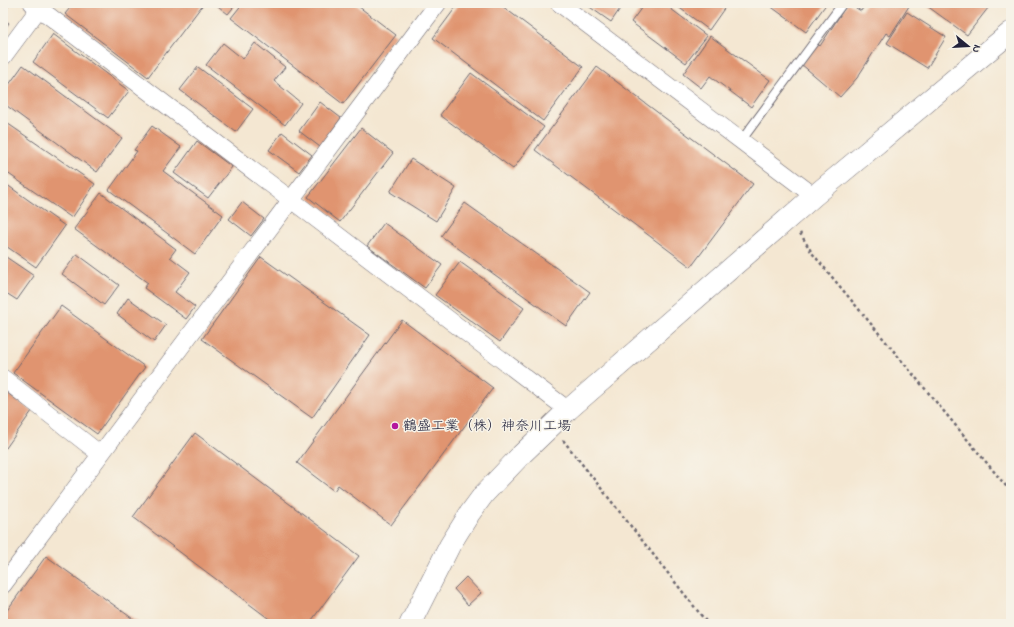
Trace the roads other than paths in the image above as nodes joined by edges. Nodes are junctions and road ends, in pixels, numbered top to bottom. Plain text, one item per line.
1 (438, 3) edge
2 (559, 3) edge
3 (843, 3) edge
4 (38, 5) edge
5 (1011, 32) edge
6 (3, 57) edge
7 (742, 141) junction
8 (814, 196) junction
9 (291, 200) junction
10 (3, 378) edge
11 (568, 410) junction
12 (100, 454) junction
13 (3, 585) edge
14 (410, 624) edge

1 - 9 street
2 - 7 street
3 - 7 lane
4 - 6 street
4 - 9 street
5 - 8 street
7 - 8 street
8 - 11 street
9 - 11 street
9 - 12 street
10 - 12 street
11 - 14 street
12 - 13 street

